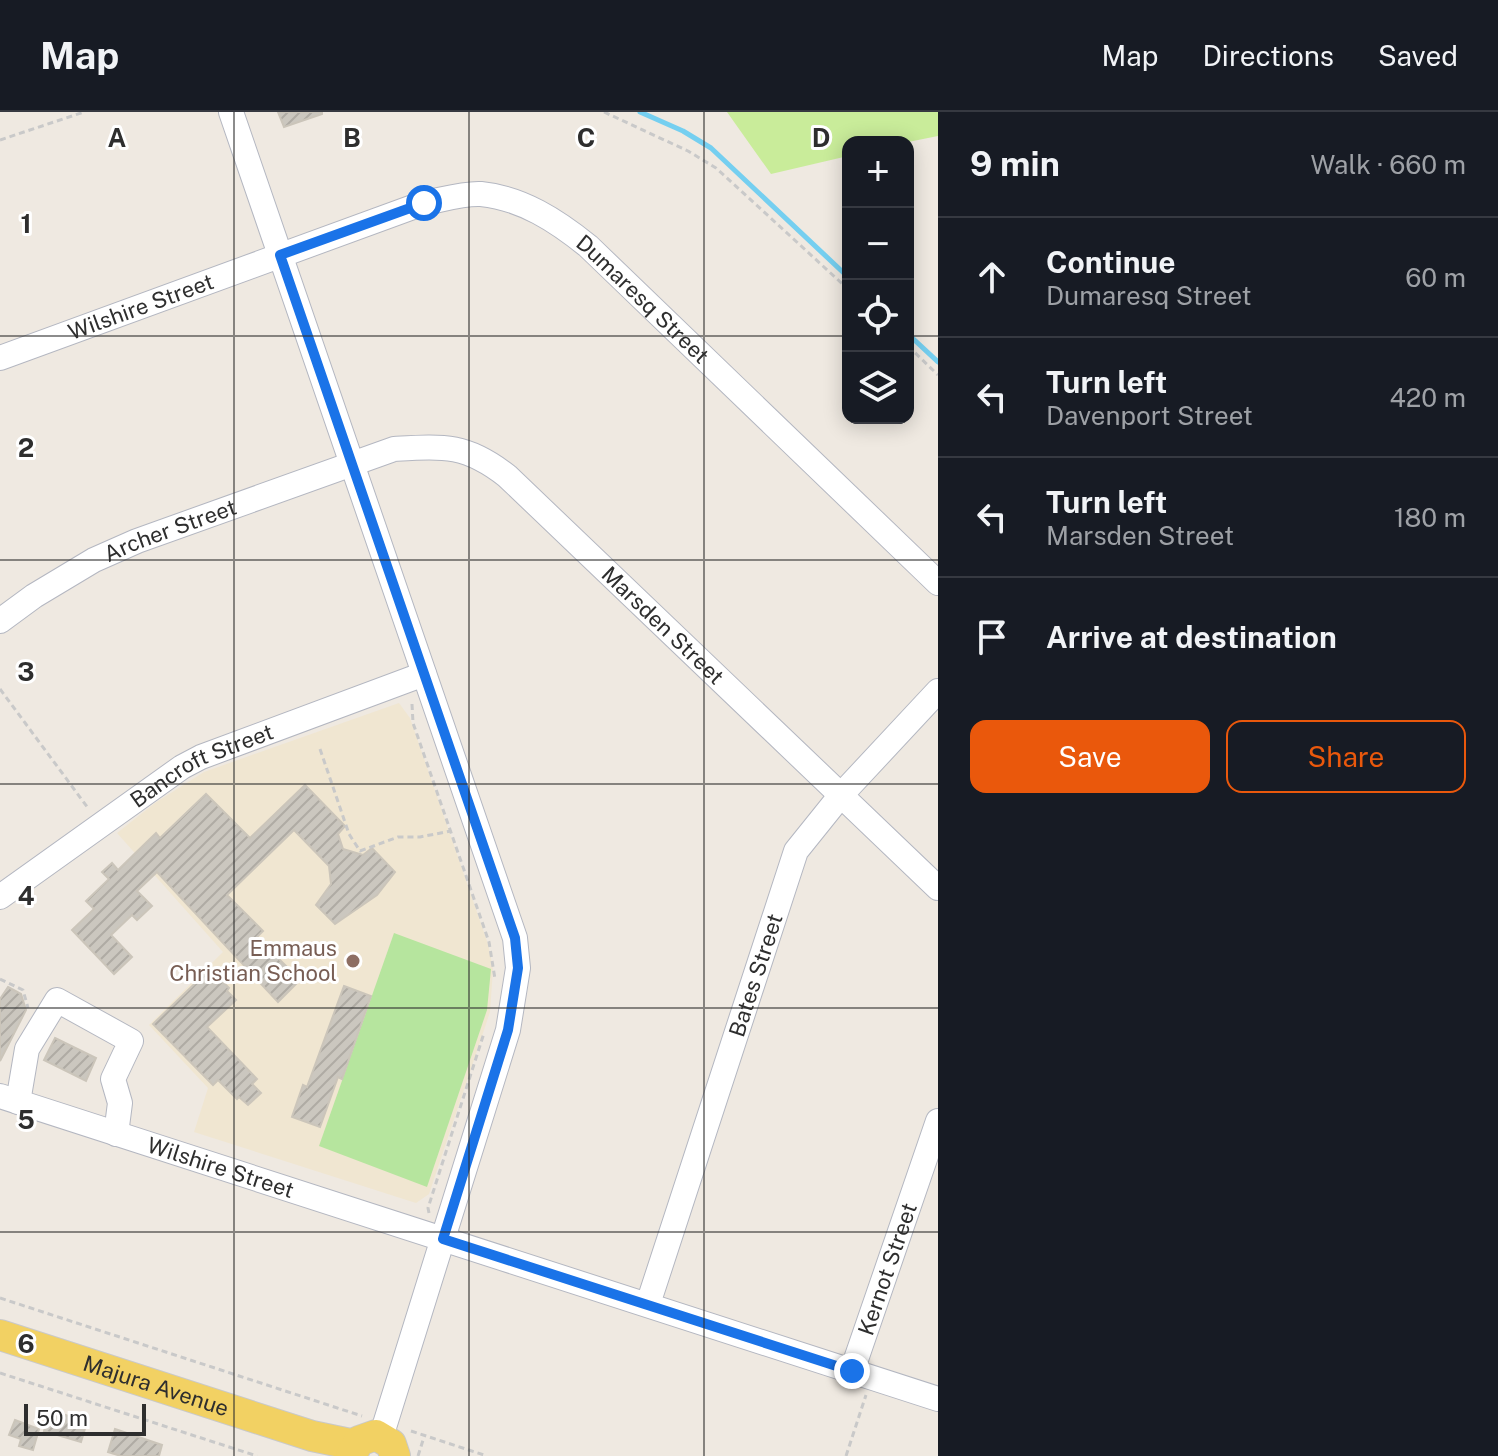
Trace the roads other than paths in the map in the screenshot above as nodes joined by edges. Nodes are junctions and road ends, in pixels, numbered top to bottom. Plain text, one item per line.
1 (231, 112) edge
2 (280, 255) junction
3 (0, 358) edge
4 (352, 464) junction
5 (938, 583) edge
6 (0, 621) edge
7 (424, 674) junction
8 (938, 691) edge
9 (841, 795) junction
10 (938, 888) edge
11 (0, 897) edge
12 (9, 1099) edge
13 (938, 1121) edge
14 (116, 1134) junction
15 (443, 1239) junction
16 (648, 1304) junction
17 (0, 1335) edge
18 (862, 1374) junction
19 (938, 1399) edge
20 (364, 1450) edge

1 - 2 street
2 - 3 street, Wilshire Street
2 - 4 street
2 - 5 street, Dumaresq Street
4 - 6 street, Archer Street
4 - 7 street
4 - 9 street, Marsden Street
7 - 11 street, Bancroft Street
7 - 15 street
8 - 9 street, Bates Street
9 - 10 street, Marsden Street
9 - 16 street, Bates Street
12 - 14 street, Wilshire Street
12 - 14 street
13 - 18 street, Kernot Street
14 - 15 street, Wilshire Street
15 - 16 street
15 - 20 street
16 - 18 street
17 - 20 main road, Majura Avenue
18 - 19 street

